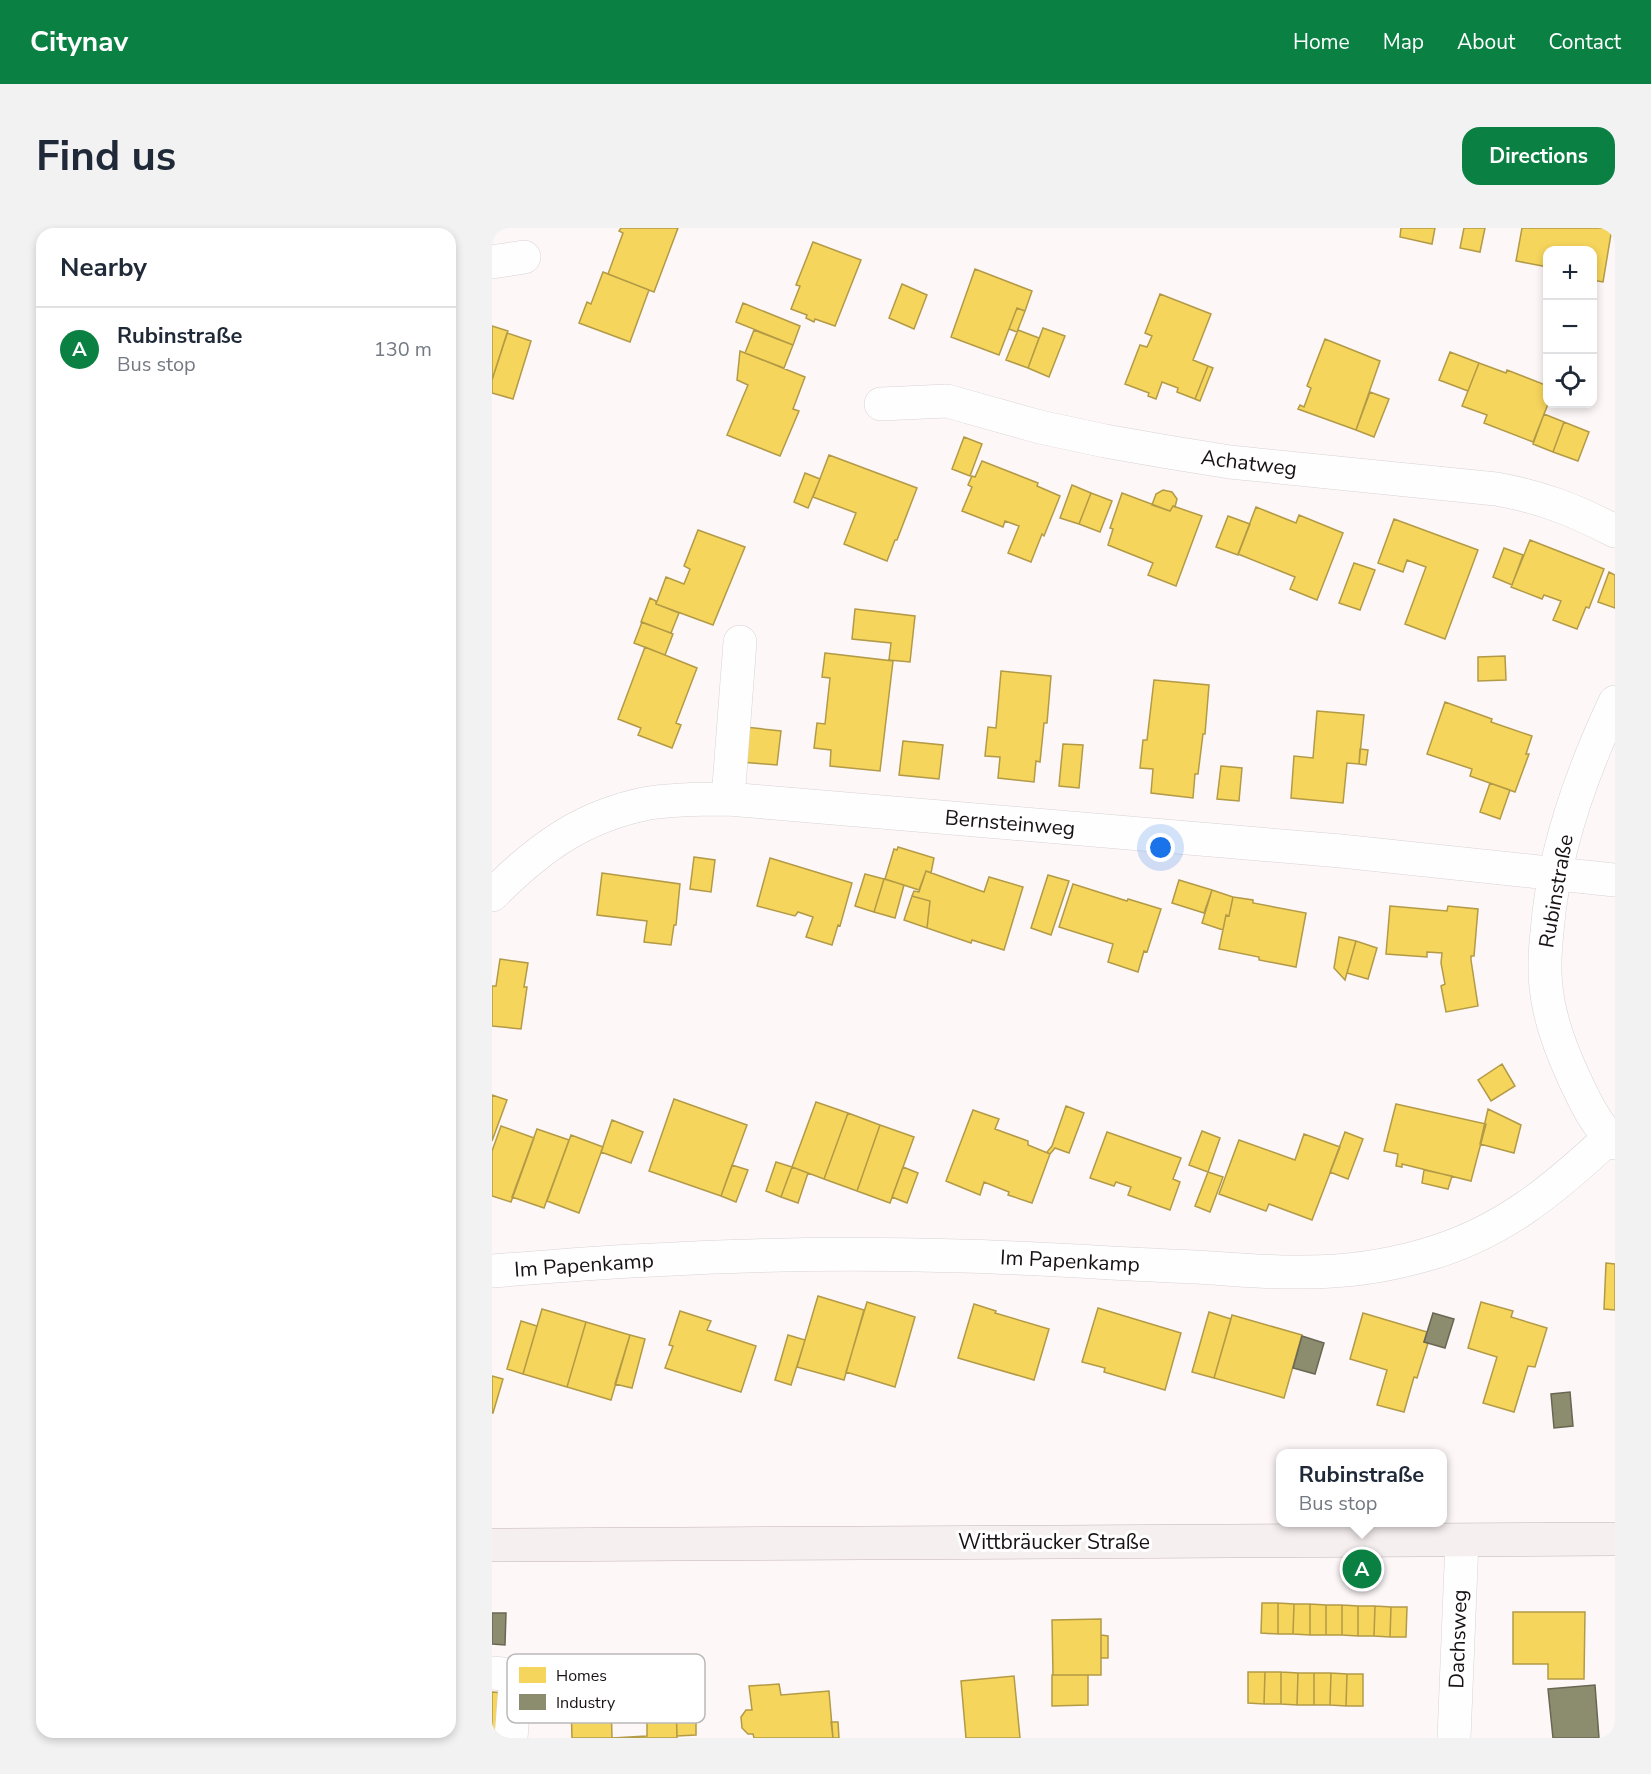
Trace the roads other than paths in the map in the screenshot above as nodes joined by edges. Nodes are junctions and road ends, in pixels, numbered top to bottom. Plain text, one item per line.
1 (524, 256) dead end
2 (492, 262) edge
3 (881, 404) dead end
4 (1615, 531) edge
5 (740, 642) dead end
6 (1615, 702) edge
7 (728, 799) junction
8 (1555, 874) junction
9 (1615, 880) edge
10 (492, 895) edge
11 (1612, 1140) edge
12 (492, 1271) edge
13 (1615, 1539) edge
14 (1462, 1541) junction
15 (492, 1545) edge
16 (492, 1673) edge
17 (507, 1674) edge
18 (512, 1723) edge
19 (511, 1738) edge
20 (1454, 1738) edge

1 - 2 street
3 - 4 street, Achatweg
5 - 7 street
6 - 8 street, Rubinstraße
7 - 8 street, Bernsteinweg
7 - 10 street, Bernsteinweg
8 - 9 street, Bernsteinweg
8 - 11 street, Rubinstraße
11 - 12 street, Im Papenkamp
13 - 14 main road, Wittbräucker Straße
14 - 15 main road, Wittbräucker Straße
14 - 20 street, Dachsweg
16 - 17 street
18 - 19 street

